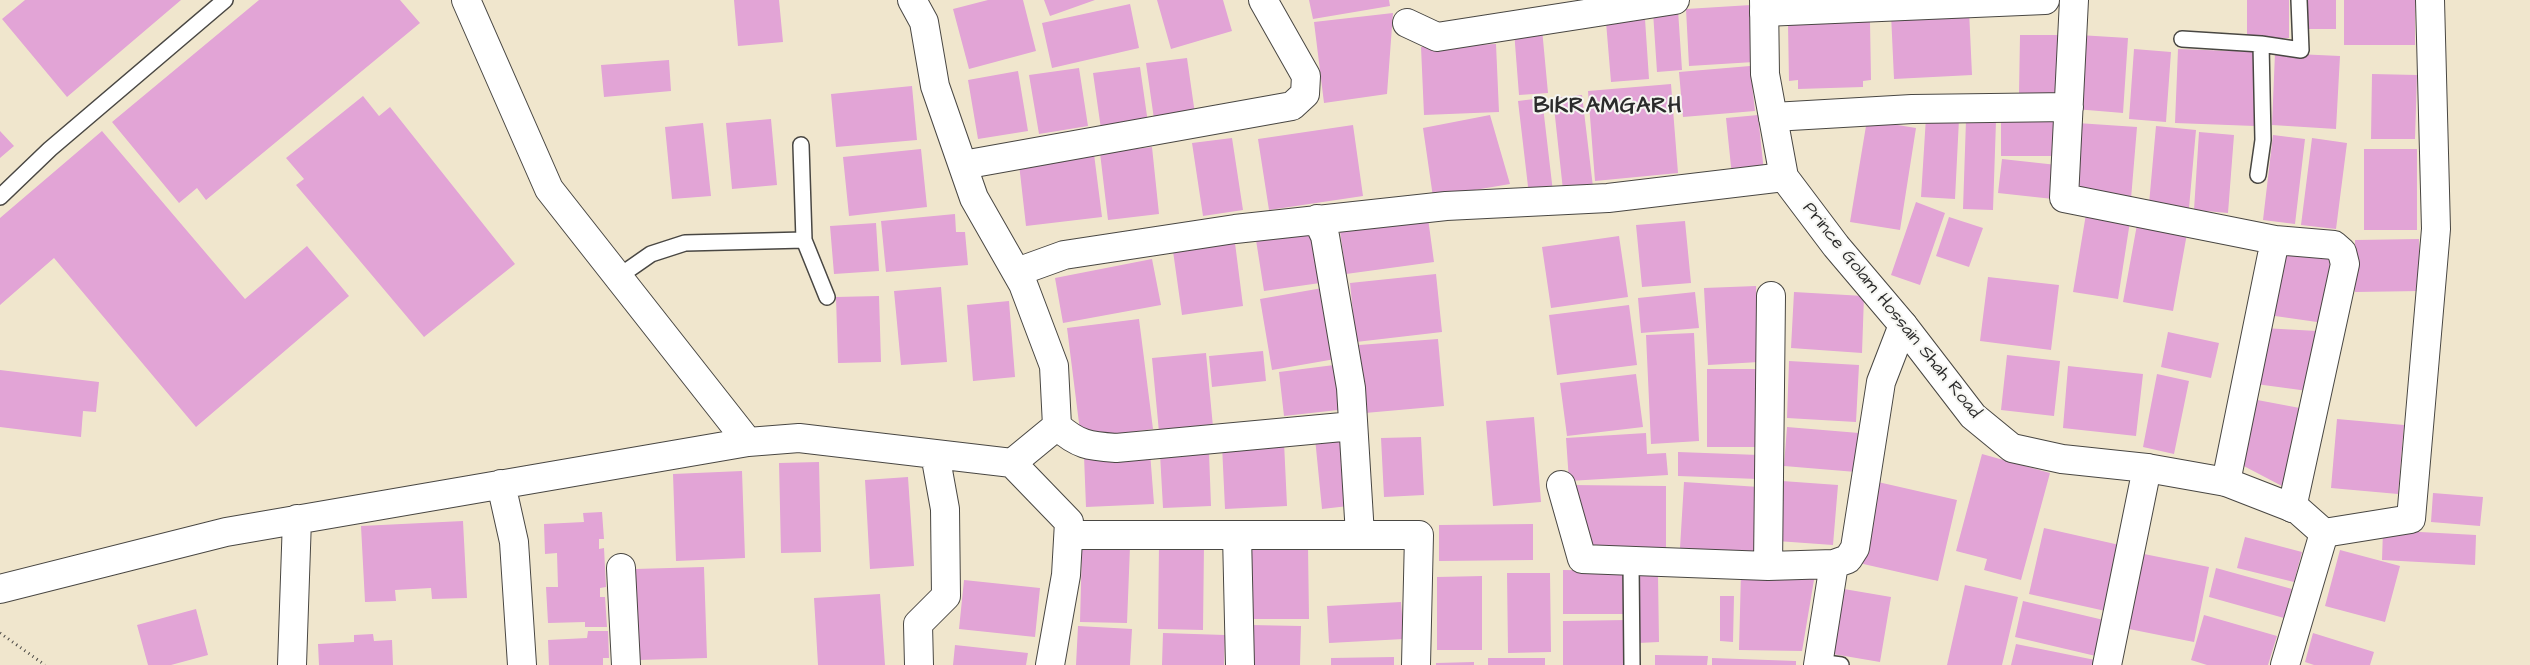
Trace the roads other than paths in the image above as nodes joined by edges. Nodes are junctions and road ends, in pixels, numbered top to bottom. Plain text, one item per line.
1 (225, 0) edge
2 (466, 0) edge
3 (912, 0) edge
4 (1263, 0) edge
5 (1675, 0) edge
6 (2046, 0) edge
7 (2074, 0) edge
8 (2299, 0) edge
9 (2430, 0) edge
10 (1764, 6) edge
11 (1407, 23) dead end
12 (2182, 39) dead end
13 (2261, 44) junction
14 (2069, 107) junction
15 (1774, 117) junction
16 (801, 145) dead end
17 (963, 165) junction
18 (2258, 176) dead end
19 (1784, 177) junction
20 (0, 197) edge
21 (1318, 220) junction
22 (804, 240) junction
23 (2275, 240) junction
24 (1017, 272) junction
25 (618, 277) junction
26 (1771, 296) dead end
27 (827, 297) dead end
28 (1903, 325) junction
29 (1057, 426) junction
30 (1353, 426) junction
31 (748, 442) junction
32 (935, 454) junction
33 (1012, 463) junction
34 (2147, 468) junction
35 (2226, 482) junction
36 (501, 484) junction
37 (1561, 485) dead end
38 (2292, 508) junction
39 (297, 519) junction
40 (2324, 533) junction
41 (1069, 535) junction
42 (1237, 535) junction
43 (1360, 535) junction
44 (1631, 562) junction
45 (1834, 564) junction
46 (1768, 566) junction
47 (621, 568) dead end
48 (0, 589) edge
49 (1826, 664) edge
50 (292, 665) edge
51 (522, 665) edge
52 (626, 665) edge
53 (919, 665) edge
54 (1050, 665) edge
55 (1240, 665) edge
56 (1416, 665) edge
57 (1632, 665) edge
58 (2107, 665) edge
59 (2285, 665) edge

1 - 20 lane
2 - 25 street
3 - 17 street
4 - 17 street
5 - 11 street
6 - 10 street
7 - 14 street
8 - 13 lane
9 - 40 street
10 - 15 street, Prince Golam Hossain Shah Road
12 - 13 lane
13 - 18 lane
14 - 15 street
14 - 23 street
15 - 19 street, Prince Golam Hossain Shah Road
16 - 22 lane
17 - 24 street
19 - 21 street
19 - 28 street, Prince Golam Hossain Shah Road
21 - 24 street
21 - 30 street
22 - 25 lane
22 - 27 lane
23 - 35 street
23 - 38 street
24 - 29 street
25 - 31 street
26 - 46 street
28 - 34 street, Prince Golam Hossain Shah Road
28 - 45 street
29 - 30 street
29 - 33 street
30 - 43 street
31 - 32 street
31 - 36 street
32 - 33 street
32 - 53 street
33 - 41 street
34 - 35 street, Prince Golam Hossain Shah Road
34 - 58 street
35 - 38 street, Prince Golam Hossain Shah Road
36 - 39 street
36 - 51 street
37 - 44 street
38 - 40 street, Prince Golam Hossain Shah Road
39 - 48 street
39 - 50 street
40 - 59 street
41 - 42 street
41 - 54 street
42 - 43 street
42 - 55 street
43 - 56 street
44 - 46 street
44 - 57 lane
45 - 46 street
45 - 49 street
47 - 52 street

